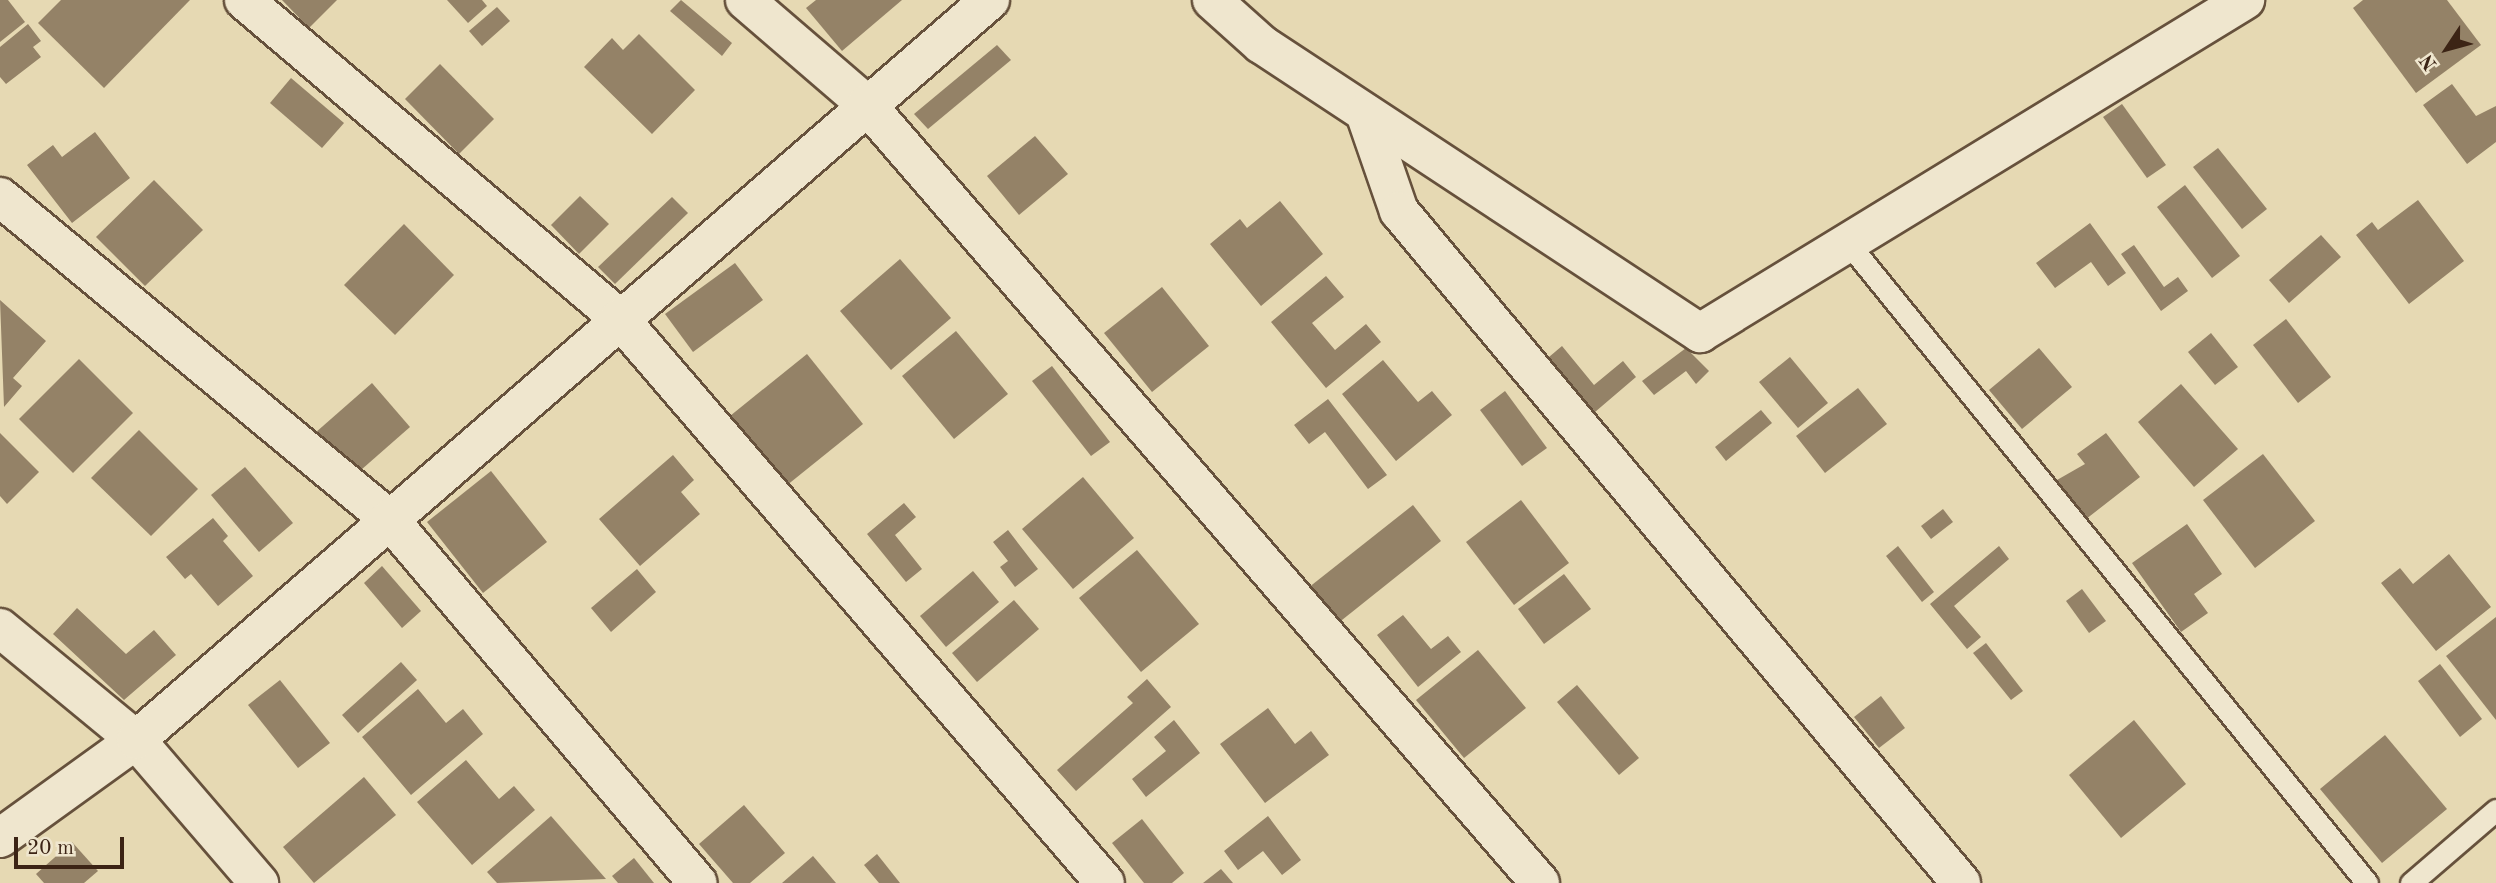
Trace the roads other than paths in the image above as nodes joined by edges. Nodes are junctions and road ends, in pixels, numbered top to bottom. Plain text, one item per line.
1 (244, 0) edge
2 (745, 0) edge
3 (990, 0) edge
4 (1212, 0) edge
5 (2245, 0) edge
6 (866, 104) junction
7 (1365, 113) junction
8 (0, 197) edge
9 (1848, 243) junction
10 (619, 318) junction
11 (389, 519) junction
12 (0, 628) edge
13 (136, 740) junction
14 (2496, 810) edge
15 (0, 838) edge
16 (259, 883) edge
17 (698, 883) edge
18 (1105, 883) edge
19 (1540, 883) edge
20 (1961, 883) edge
21 (2367, 883) edge
22 (2412, 883) edge

1 - 10 street
2 - 6 street
3 - 6 street
4 - 7 street
5 - 9 street
6 - 10 street
6 - 19 street
7 - 9 street
7 - 20 street
8 - 11 street
9 - 21 lane
10 - 11 street
10 - 18 street
11 - 13 street
11 - 17 street
12 - 13 street
13 - 15 street
13 - 16 street
14 - 22 lane

